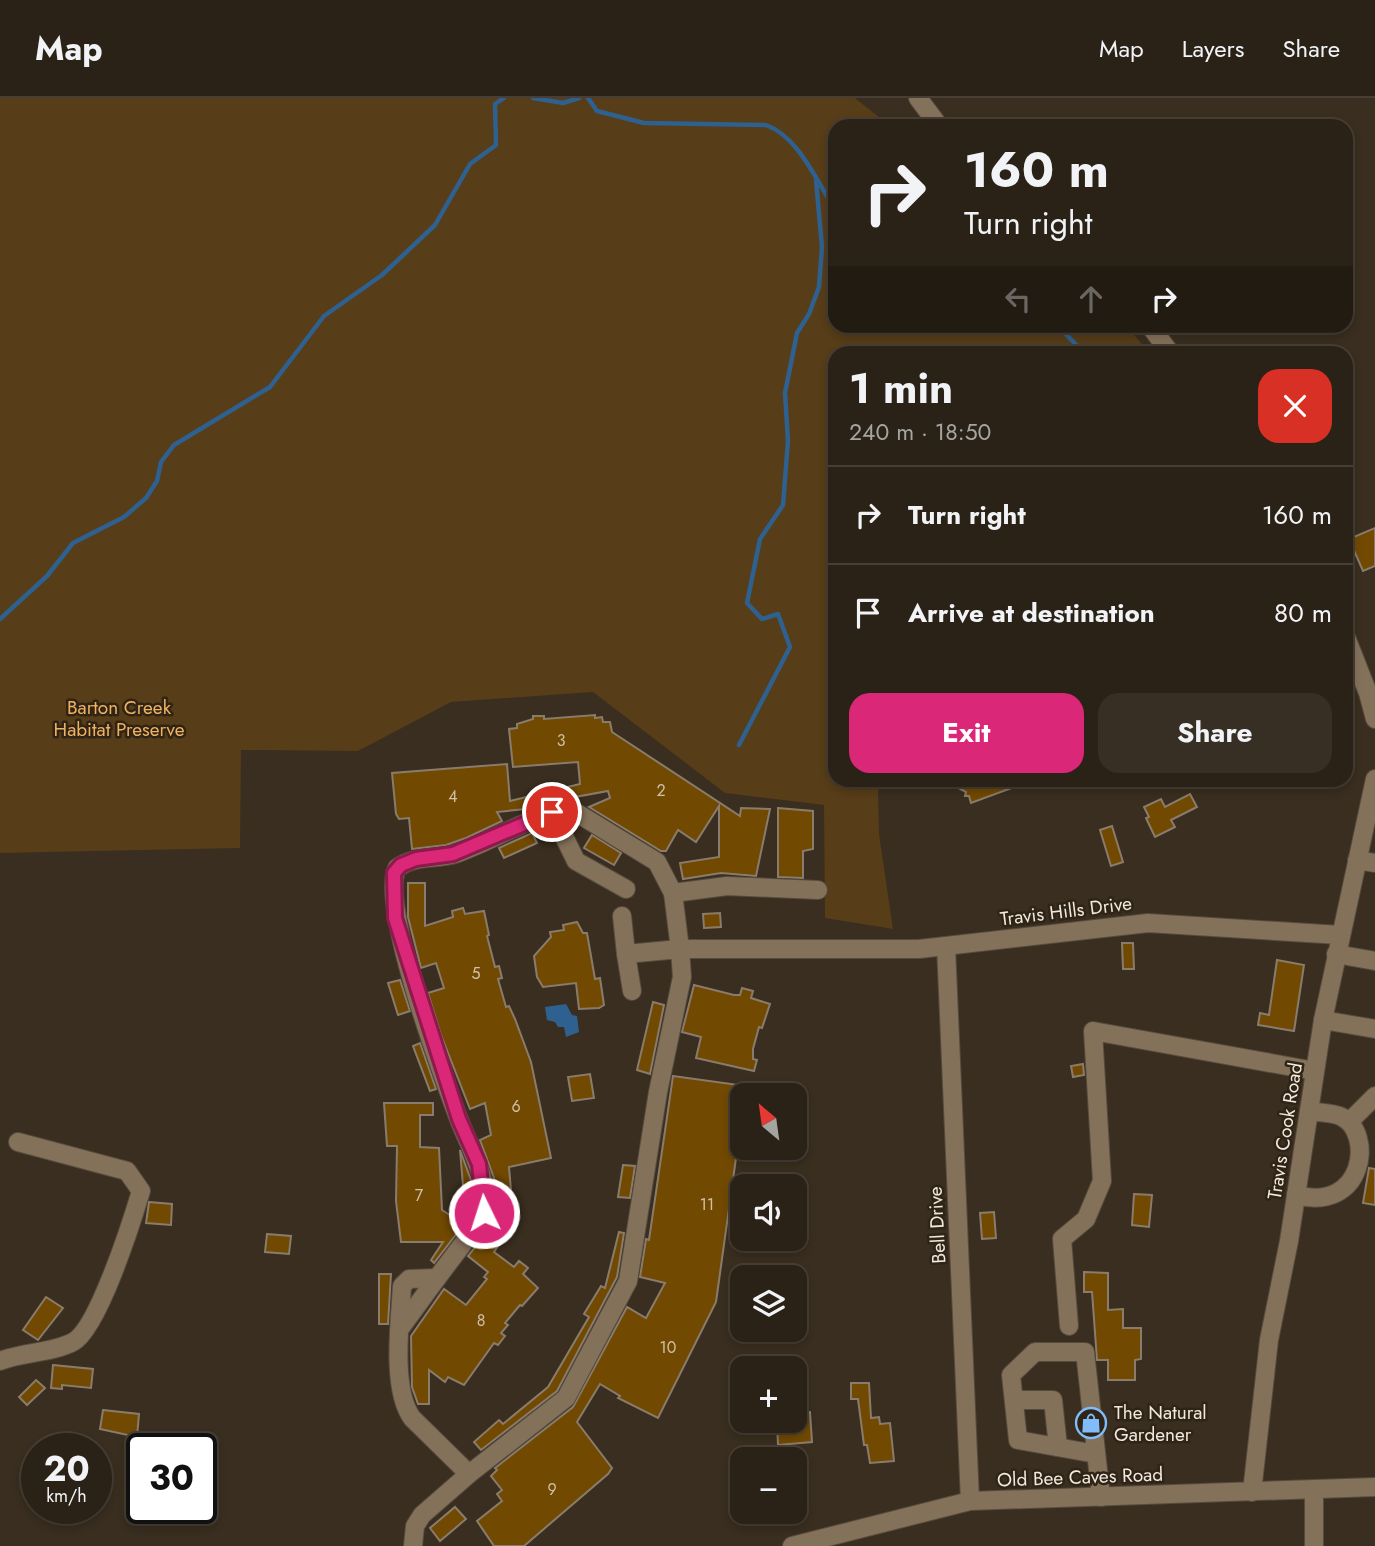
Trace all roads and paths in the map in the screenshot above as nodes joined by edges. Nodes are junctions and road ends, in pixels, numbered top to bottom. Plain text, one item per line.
1 (918, 98) edge
2 (934, 119) edge
3 (1353, 655) edge
4 (1375, 719) edge
5 (1375, 779) edge
6 (552, 812) junction
7 (1366, 861) edge
8 (626, 889) dead end
9 (818, 890) dead end
10 (674, 900) junction
11 (622, 916) dead end
12 (1340, 935) junction
13 (946, 946) junction
14 (680, 949) junction
15 (626, 954) junction
16 (1336, 954) junction
17 (1375, 961) edge
18 (632, 991) dead end
19 (1323, 1020) junction
20 (1375, 1029) edge
21 (1315, 1071) junction
22 (1375, 1096) edge
23 (1309, 1111) junction
24 (1352, 1127) junction
25 (18, 1142) dead end
26 (1296, 1195) junction
27 (1069, 1326) dead end
28 (0, 1361) edge
29 (1016, 1400) junction
30 (1058, 1447) junction
31 (1096, 1454) junction
32 (469, 1474) junction
33 (1375, 1487) edge
34 (1314, 1489) junction
35 (1252, 1492) junction
36 (1101, 1497) junction
37 (970, 1502) junction
38 (413, 1542) edge
39 (792, 1546) edge
40 (1314, 1546) edge

1 - 2 street
3 - 4 street
5 - 7 street, Travis Cook Road
6 - 8 street
6 - 10 street
6 - 32 street
7 - 12 street, Travis Cook Road
9 - 10 street
10 - 14 street
11 - 15 street
12 - 13 street, Travis Hills Drive
12 - 16 street, Travis Cook Road
13 - 14 street, Travis Hills Drive
13 - 37 street, Bell Drive
14 - 15 street, Travis Hills Drive
14 - 32 street
15 - 18 street
16 - 17 street
16 - 19 street, Travis Cook Road
19 - 20 street
19 - 21 street, Travis Cook Road
21 - 23 street, Travis Cook Road
21 - 27 street
22 - 24 street
23 - 24 street
23 - 26 street, Travis Cook Road
24 - 26 street
25 - 28 street
26 - 35 street, Travis Cook Road
29 - 30 street
29 - 30 street
29 - 31 street
30 - 31 street
31 - 36 street
32 - 38 street
33 - 34 street, Old Bee Caves Road
34 - 35 street, Old Bee Caves Road
34 - 40 street
35 - 36 street, Old Bee Caves Road
36 - 37 street, Old Bee Caves Road
37 - 39 street, Old Bee Caves Road

